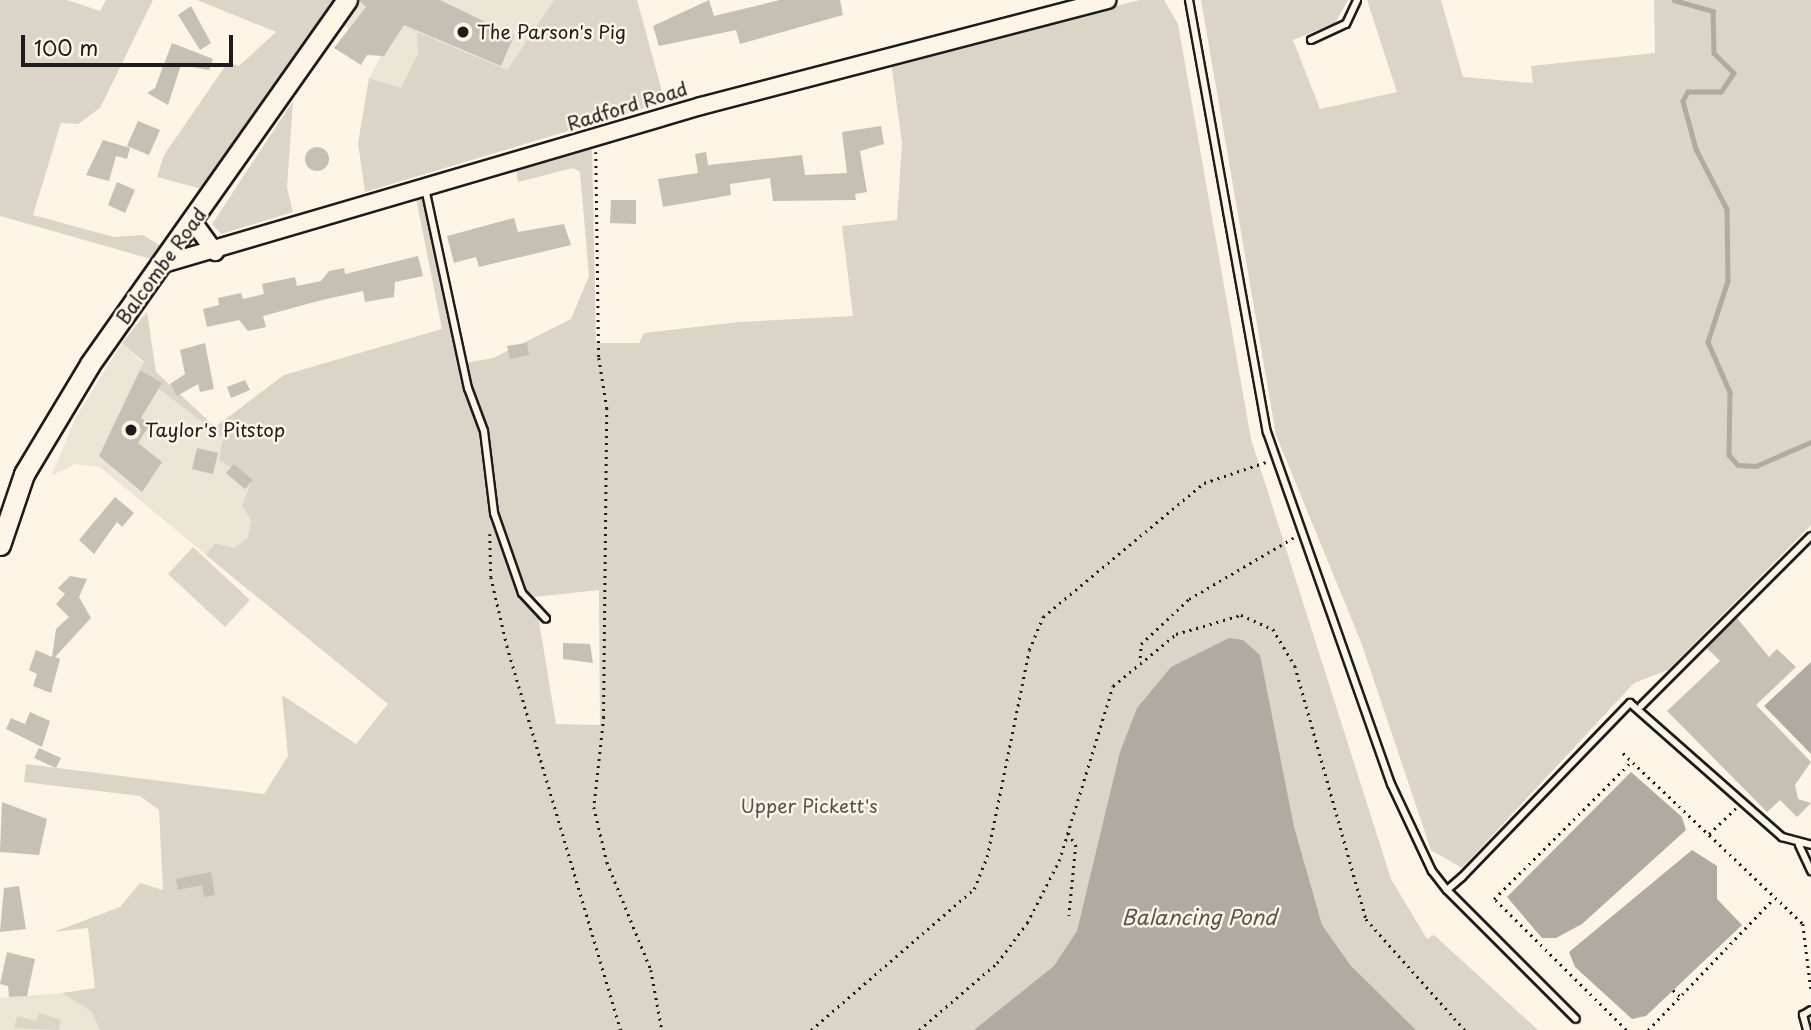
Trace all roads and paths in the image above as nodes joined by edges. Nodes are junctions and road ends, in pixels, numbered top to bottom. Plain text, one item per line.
1 (346, 0) edge
2 (1107, 0) edge
3 (1189, 0) edge
4 (1357, 0) edge
5 (1311, 40) dead end
6 (595, 138) junction
7 (425, 187) junction
8 (194, 223) junction
9 (215, 252) junction
10 (163, 264) junction
11 (1276, 459) junction
12 (489, 524) dead end
13 (1302, 532) junction
14 (1811, 536) edge
15 (0, 545) edge
16 (546, 619) dead end
17 (1140, 658) junction
18 (1641, 706) junction
19 (1623, 753) dead end
20 (1632, 761) junction
21 (1744, 801) junction
22 (1068, 833) junction
23 (1709, 834) junction
24 (1798, 845) junction
25 (1811, 845) edge
26 (1811, 871) edge
27 (1447, 890) junction
28 (1775, 897) junction
29 (1069, 916) dead end
30 (1811, 989) edge
31 (1674, 990) dead end
32 (1681, 997) junction
33 (1811, 1010) edge
34 (1576, 1019) dead end
35 (621, 1030) edge
36 (662, 1030) edge
37 (811, 1030) edge
38 (919, 1030) edge
39 (1465, 1030) edge
40 (1626, 1030) edge
41 (1648, 1030) edge
42 (1807, 1030) edge

1 - 8 main road, Balcombe Road
2 - 6 street, Radford Road
3 - 11 lane
4 - 5 lane
6 - 7 street, Radford Road
6 - 36 path
7 - 9 street, Radford Road
7 - 16 lane
8 - 9 street
8 - 10 main road, Balcombe Road
9 - 10 street, Radford Road
10 - 15 main road, Balcombe Road
11 - 13 lane
11 - 37 path
12 - 35 path
13 - 17 path
13 - 27 lane
14 - 18 lane
17 - 22 path
17 - 39 path
18 - 21 lane
18 - 27 lane
19 - 20 path
20 - 23 path
20 - 40 path
21 - 23 path
21 - 24 lane
22 - 29 path
22 - 38 path
23 - 28 path
24 - 25 lane
24 - 26 lane
27 - 34 lane
28 - 30 path
28 - 32 path
31 - 32 path
32 - 41 path
33 - 42 lane

